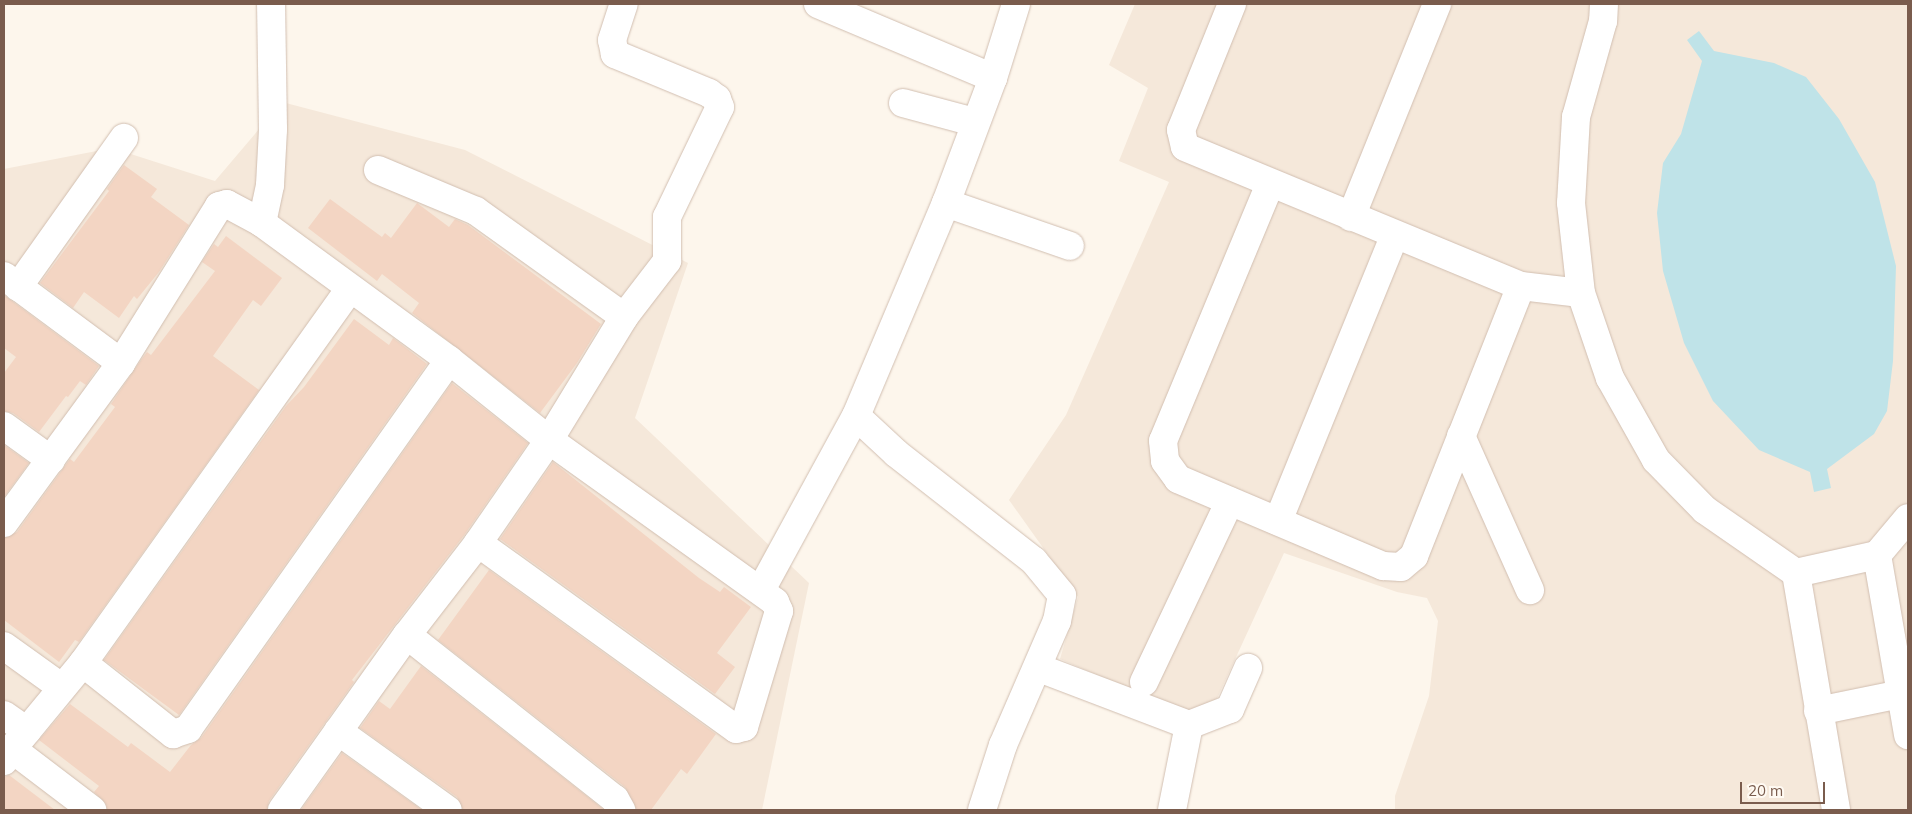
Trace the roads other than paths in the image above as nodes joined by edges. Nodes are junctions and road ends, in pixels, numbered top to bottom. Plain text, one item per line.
1 (271, 4) edge
2 (624, 4) edge
3 (818, 4) edge
4 (1016, 4) edge
5 (1232, 4) edge
6 (1437, 4) edge
7 (1604, 4) edge
8 (993, 78) junction
9 (903, 103) dead end
10 (974, 122) junction
11 (124, 138) dead end
12 (378, 170) dead end
13 (1270, 184) junction
14 (946, 203) junction
15 (1351, 217) junction
16 (262, 223) junction
17 (1395, 235) junction
18 (1070, 246) dead end
19 (11, 282) edge
20 (1521, 286) junction
21 (349, 290) junction
22 (1582, 293) junction
23 (624, 317) junction
24 (449, 360) junction
25 (121, 362) junction
26 (856, 416) junction
27 (4, 426) edge
28 (1461, 436) junction
29 (549, 440) junction
30 (51, 460) junction
31 (1230, 501) junction
32 (1908, 518) edge
33 (1278, 521) junction
34 (4, 522) edge
35 (478, 543) junction
36 (1877, 555) junction
37 (1796, 573) junction
38 (761, 590) junction
39 (1530, 590) dead end
40 (407, 635) junction
41 (4, 646) edge
42 (83, 663) junction
43 (1039, 668) junction
44 (1248, 668) dead end
45 (1144, 682) dead end
46 (61, 687) junction
47 (1901, 694) junction
48 (1818, 712) junction
49 (4, 716) edge
50 (1189, 724) junction
51 (338, 731) junction
52 (1908, 735) edge
53 (14, 747) edge
54 (92, 810) edge
55 (282, 810) edge
56 (448, 810) edge
57 (621, 810) edge
58 (982, 810) edge
59 (1172, 810) edge
60 (1836, 810) edge

1 - 16 street
2 - 23 street
3 - 8 street
4 - 8 street
5 - 13 street
6 - 15 street
7 - 22 street
8 - 10 street
9 - 10 street
10 - 14 street
11 - 19 street
12 - 23 street
13 - 15 street
13 - 31 street
14 - 18 street
14 - 26 street
15 - 17 street
16 - 21 street
16 - 25 street
17 - 20 street
17 - 33 street
19 - 25 street
20 - 22 street
20 - 28 street
21 - 24 street
21 - 42 street
22 - 37 street
23 - 29 street
24 - 29 street
24 - 42 street
25 - 30 street
26 - 38 street
26 - 43 street
27 - 30 street
28 - 33 street
28 - 39 street
29 - 35 street
29 - 38 street
30 - 34 street
31 - 33 street
31 - 45 street
32 - 36 street
35 - 38 street
35 - 40 street
36 - 37 street
36 - 47 street
37 - 48 street
40 - 51 street
40 - 57 street
41 - 46 street
42 - 46 street
43 - 50 street
43 - 58 street
44 - 50 street
46 - 53 street
47 - 48 street
47 - 52 street
48 - 60 street
49 - 53 street
50 - 59 street
51 - 55 street
51 - 56 street
53 - 54 street

